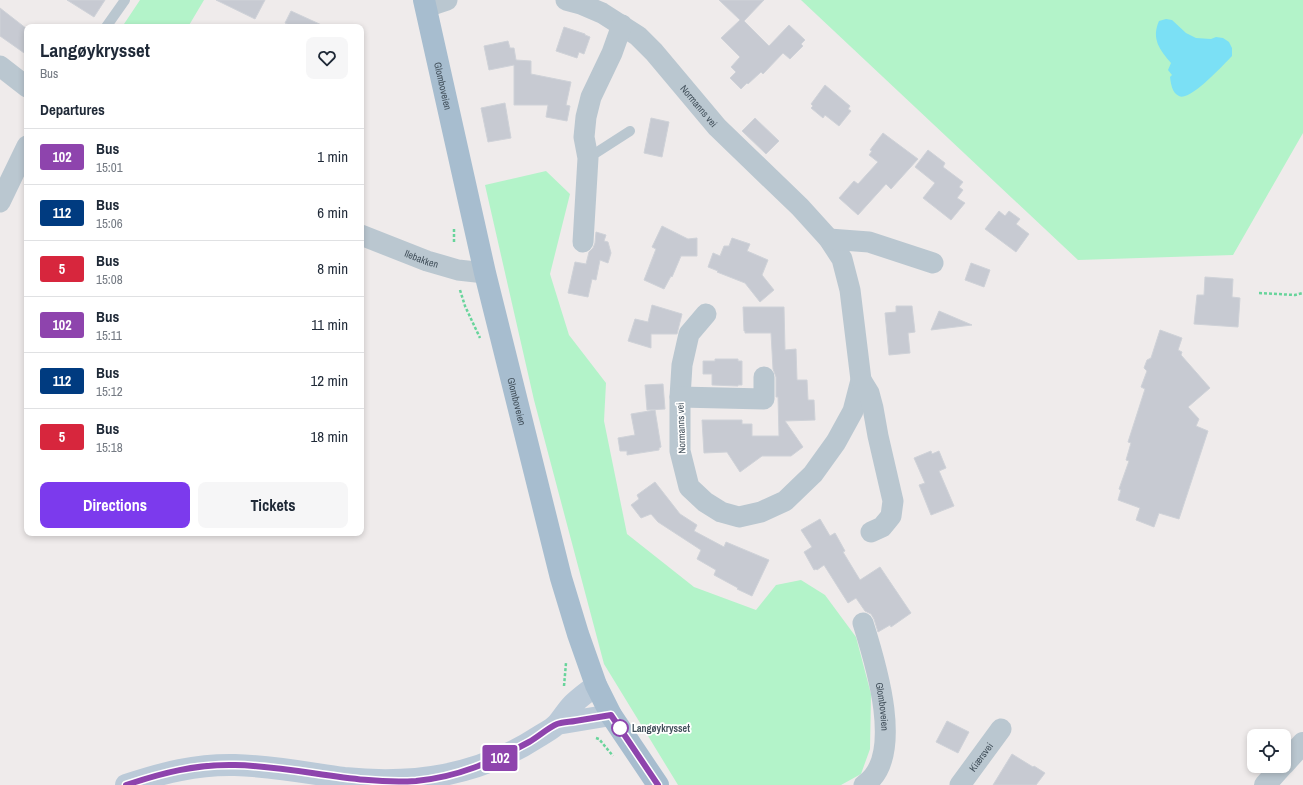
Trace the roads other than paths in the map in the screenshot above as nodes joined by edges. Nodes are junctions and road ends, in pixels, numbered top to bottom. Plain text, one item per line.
1 (125, 0) edge
2 (447, 0) edge
3 (566, 0) edge
4 (425, 4) edge
5 (108, 24) edge
6 (622, 25) junction
7 (0, 66) edge
8 (24, 85) edge
9 (630, 132) dead end
10 (24, 152) edge
11 (588, 158) junction
12 (0, 202) edge
13 (364, 236) edge
14 (829, 239) junction
15 (583, 242) dead end
16 (933, 263) dead end
17 (485, 273) junction
18 (706, 314) dead end
19 (764, 377) dead end
20 (861, 380) junction
21 (680, 398) junction
22 (871, 532) dead end
23 (863, 623) dead end
24 (596, 685) junction
25 (611, 715) junction
26 (557, 724) junction
27 (1002, 729) dead end
28 (1303, 743) edge
29 (1291, 756) edge
30 (1276, 773) edge
31 (126, 785) edge
32 (658, 785) edge
33 (864, 785) edge
34 (960, 785) edge
35 (1266, 785) edge

1 - 5 lane
2 - 4 street
3 - 6 street, Normanns vei
4 - 17 main road, Glomboveien
6 - 11 street
6 - 14 street, Normanns vei
7 - 8 street
9 - 11 lane
10 - 12 street
11 - 15 street
13 - 17 street, Ilebakken
14 - 16 street
14 - 20 street, Normanns vei
17 - 24 main road, Glomboveien
18 - 21 street, Normanns vei
19 - 21 street
20 - 21 street, Normanns vei
20 - 22 street, Normanns vei
23 - 33 street, Glomboveien
24 - 25 main road, Glomboveien
24 - 26 main road
25 - 26 main road
25 - 32 main road, Glomboveien
26 - 31 main road
27 - 34 street, Kiærsvei
28 - 29 street
30 - 35 street

